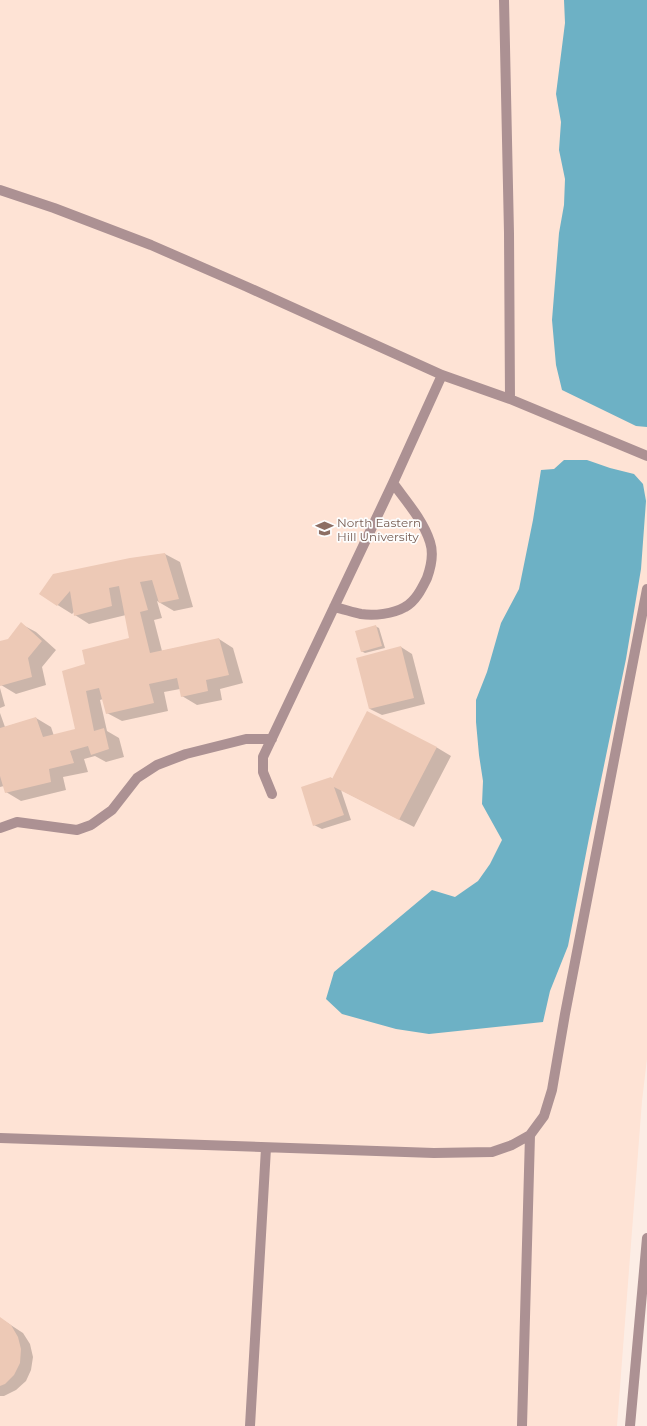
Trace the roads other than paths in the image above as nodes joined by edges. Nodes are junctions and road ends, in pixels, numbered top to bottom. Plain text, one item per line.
1 (504, 0) edge
2 (0, 190) edge
3 (442, 375) junction
4 (510, 399) junction
5 (647, 456) edge
6 (393, 483) junction
7 (647, 590) edge
8 (334, 607) junction
9 (272, 739) junction
10 (272, 794) dead end
11 (0, 828) edge
12 (530, 1135) junction
13 (0, 1138) edge
14 (266, 1148) junction
15 (647, 1238) edge
16 (250, 1426) edge
17 (522, 1426) edge
18 (630, 1426) edge

1 - 4 street
2 - 3 street
3 - 4 street
3 - 6 street
4 - 5 street
6 - 8 street
6 - 8 street
7 - 12 street
8 - 9 street
9 - 10 street
9 - 11 street
12 - 14 street
12 - 17 street
13 - 14 street
14 - 16 street
15 - 18 street

